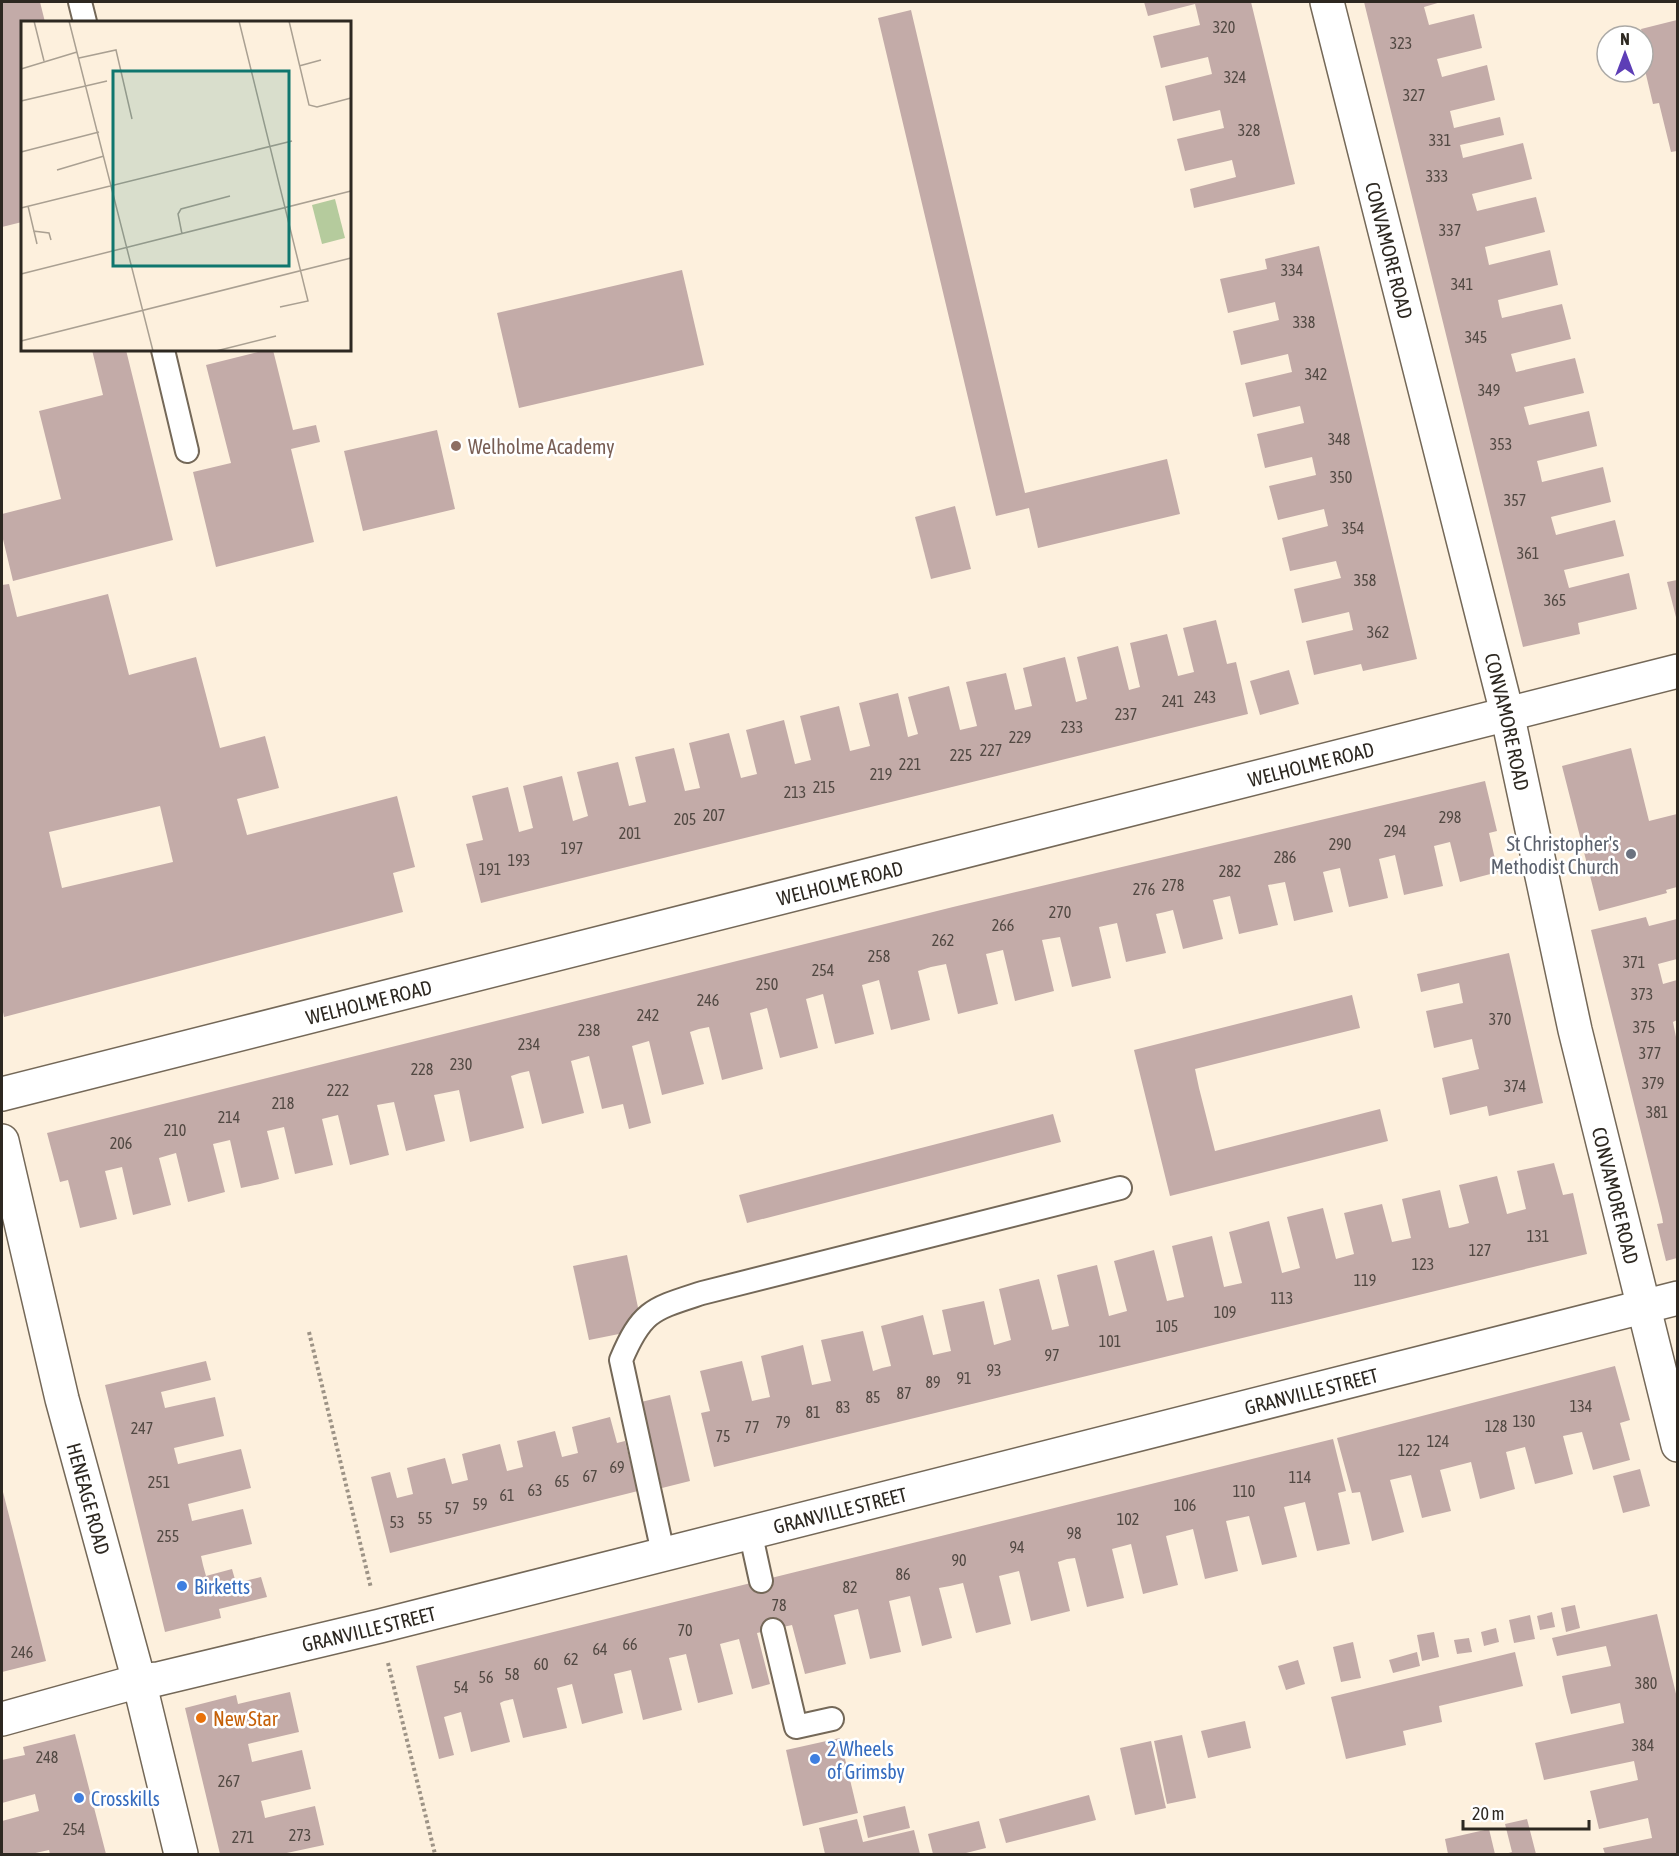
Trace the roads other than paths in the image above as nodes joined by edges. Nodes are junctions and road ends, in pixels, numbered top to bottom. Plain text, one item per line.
1 (80, 2) edge
2 (1327, 2) edge
3 (85, 21) edge
4 (163, 351) edge
5 (187, 451) dead end
6 (1677, 671) edge
7 (1507, 713) junction
8 (2, 1094) edge
9 (2, 1141) edge
10 (1120, 1188) dead end
11 (1677, 1298) edge
12 (1642, 1307) junction
13 (1677, 1445) edge
14 (750, 1531) junction
15 (663, 1553) junction
16 (761, 1581) dead end
17 (773, 1630) dead end
18 (139, 1681) junction
19 (2, 1719) edge
20 (832, 1719) dead end
21 (181, 1854) edge

1 - 3 lane
2 - 7 street, CONVAMORE ROAD
4 - 5 lane
6 - 7 street, WELHOLME ROAD
7 - 8 street, WELHOLME ROAD
7 - 12 street, CONVAMORE ROAD
9 - 18 street, HENEAGE ROAD
10 - 15 lane
11 - 12 street, GRANVILLE STREET
12 - 13 street, CONVAMORE ROAD
12 - 14 street, GRANVILLE STREET
14 - 15 street, GRANVILLE STREET
14 - 16 lane
15 - 18 street, GRANVILLE STREET
17 - 20 lane
18 - 19 street, GRANVILLE STREET
18 - 21 street, HENEAGE ROAD

